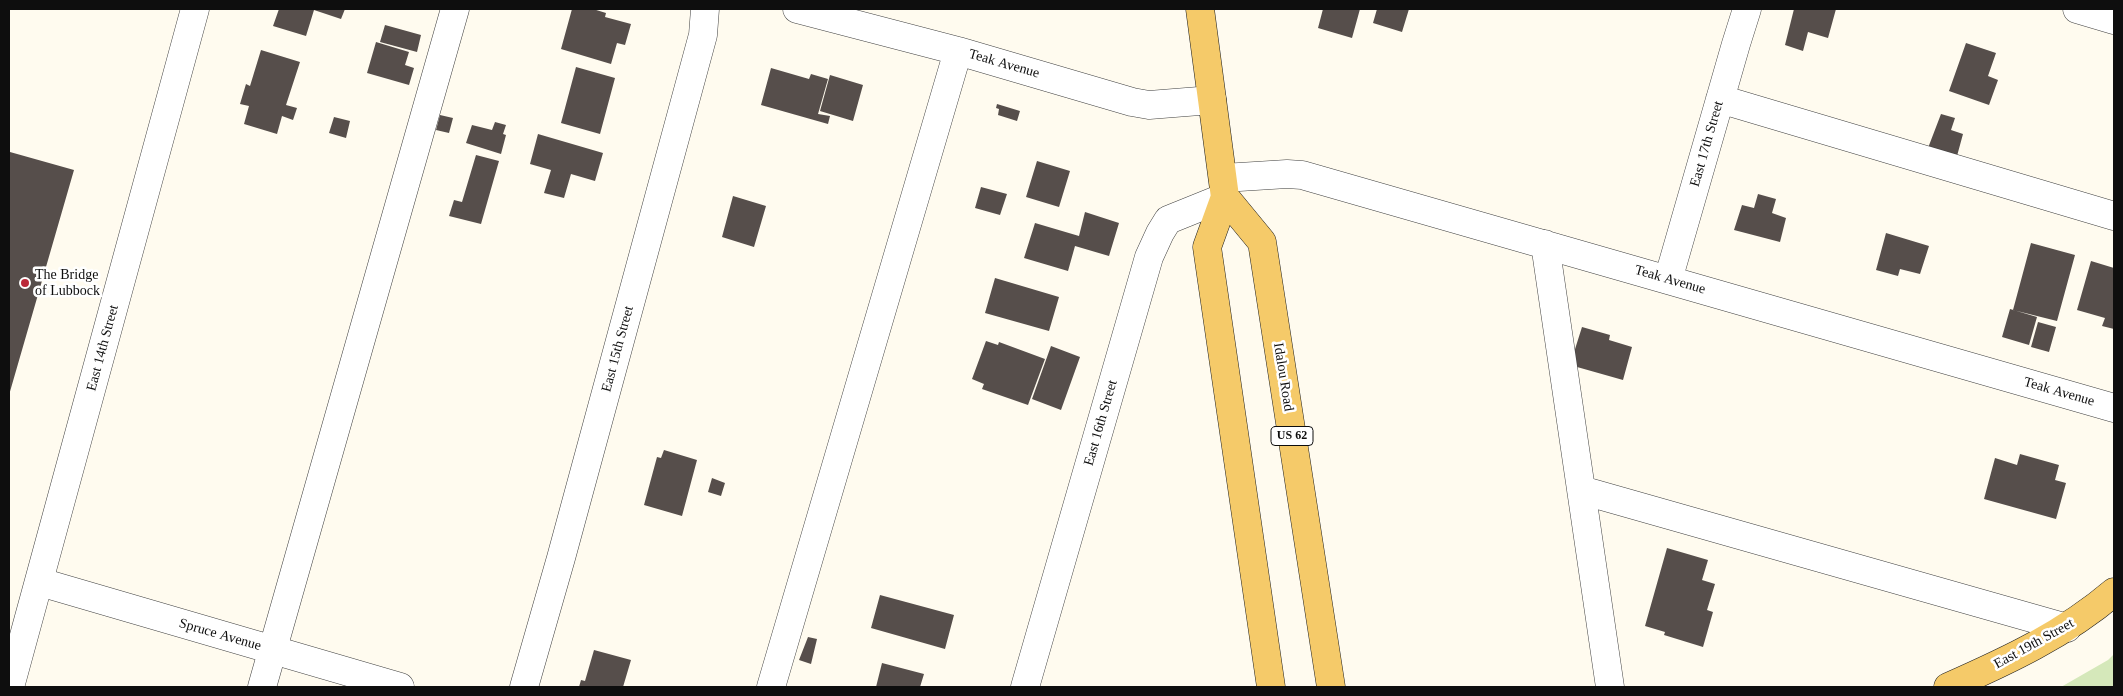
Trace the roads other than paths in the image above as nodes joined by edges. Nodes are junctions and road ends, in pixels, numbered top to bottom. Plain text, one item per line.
1 (195, 9) edge
2 (455, 9) edge
3 (705, 9) edge
4 (797, 9) edge
5 (1200, 9) edge
6 (1748, 9) edge
7 (2077, 9) edge
8 (2114, 20) edge
9 (958, 51) junction
10 (1720, 99) junction
11 (1212, 100) junction
12 (1224, 188) junction
13 (2114, 216) edge
14 (1545, 244) junction
15 (1668, 280) junction
16 (2114, 408) edge
17 (1581, 490) junction
18 (40, 582) junction
19 (2114, 592) edge
20 (2068, 628) junction
21 (273, 650) junction
22 (10, 687) edge
23 (262, 687) edge
24 (400, 687) edge
25 (524, 687) edge
26 (772, 687) edge
27 (1025, 687) edge
28 (1272, 687) edge
29 (1331, 687) edge
30 (1610, 687) edge
31 (1948, 687) edge

1 - 18 street, East 14th Street
2 - 21 street
3 - 25 street, East 15th Street
4 - 9 street, Teak Avenue
5 - 11 main road
6 - 10 street, East 17th Street
7 - 8 street
9 - 11 street, Teak Avenue
9 - 26 street
10 - 13 street
10 - 15 street, East 17th Street
11 - 12 main road
12 - 14 street, Teak Avenue
12 - 27 street, East 16th Street
12 - 28 main road
12 - 29 main road, Idalou Road / US 62
14 - 15 street, Teak Avenue
14 - 17 street
15 - 16 street, Teak Avenue
17 - 20 street
17 - 30 street
18 - 21 street, Spruce Avenue
18 - 22 street, East 14th Street
19 - 20 main road, East 19th Street
20 - 31 main road, East 19th Street
21 - 23 street
21 - 24 street, Spruce Avenue

